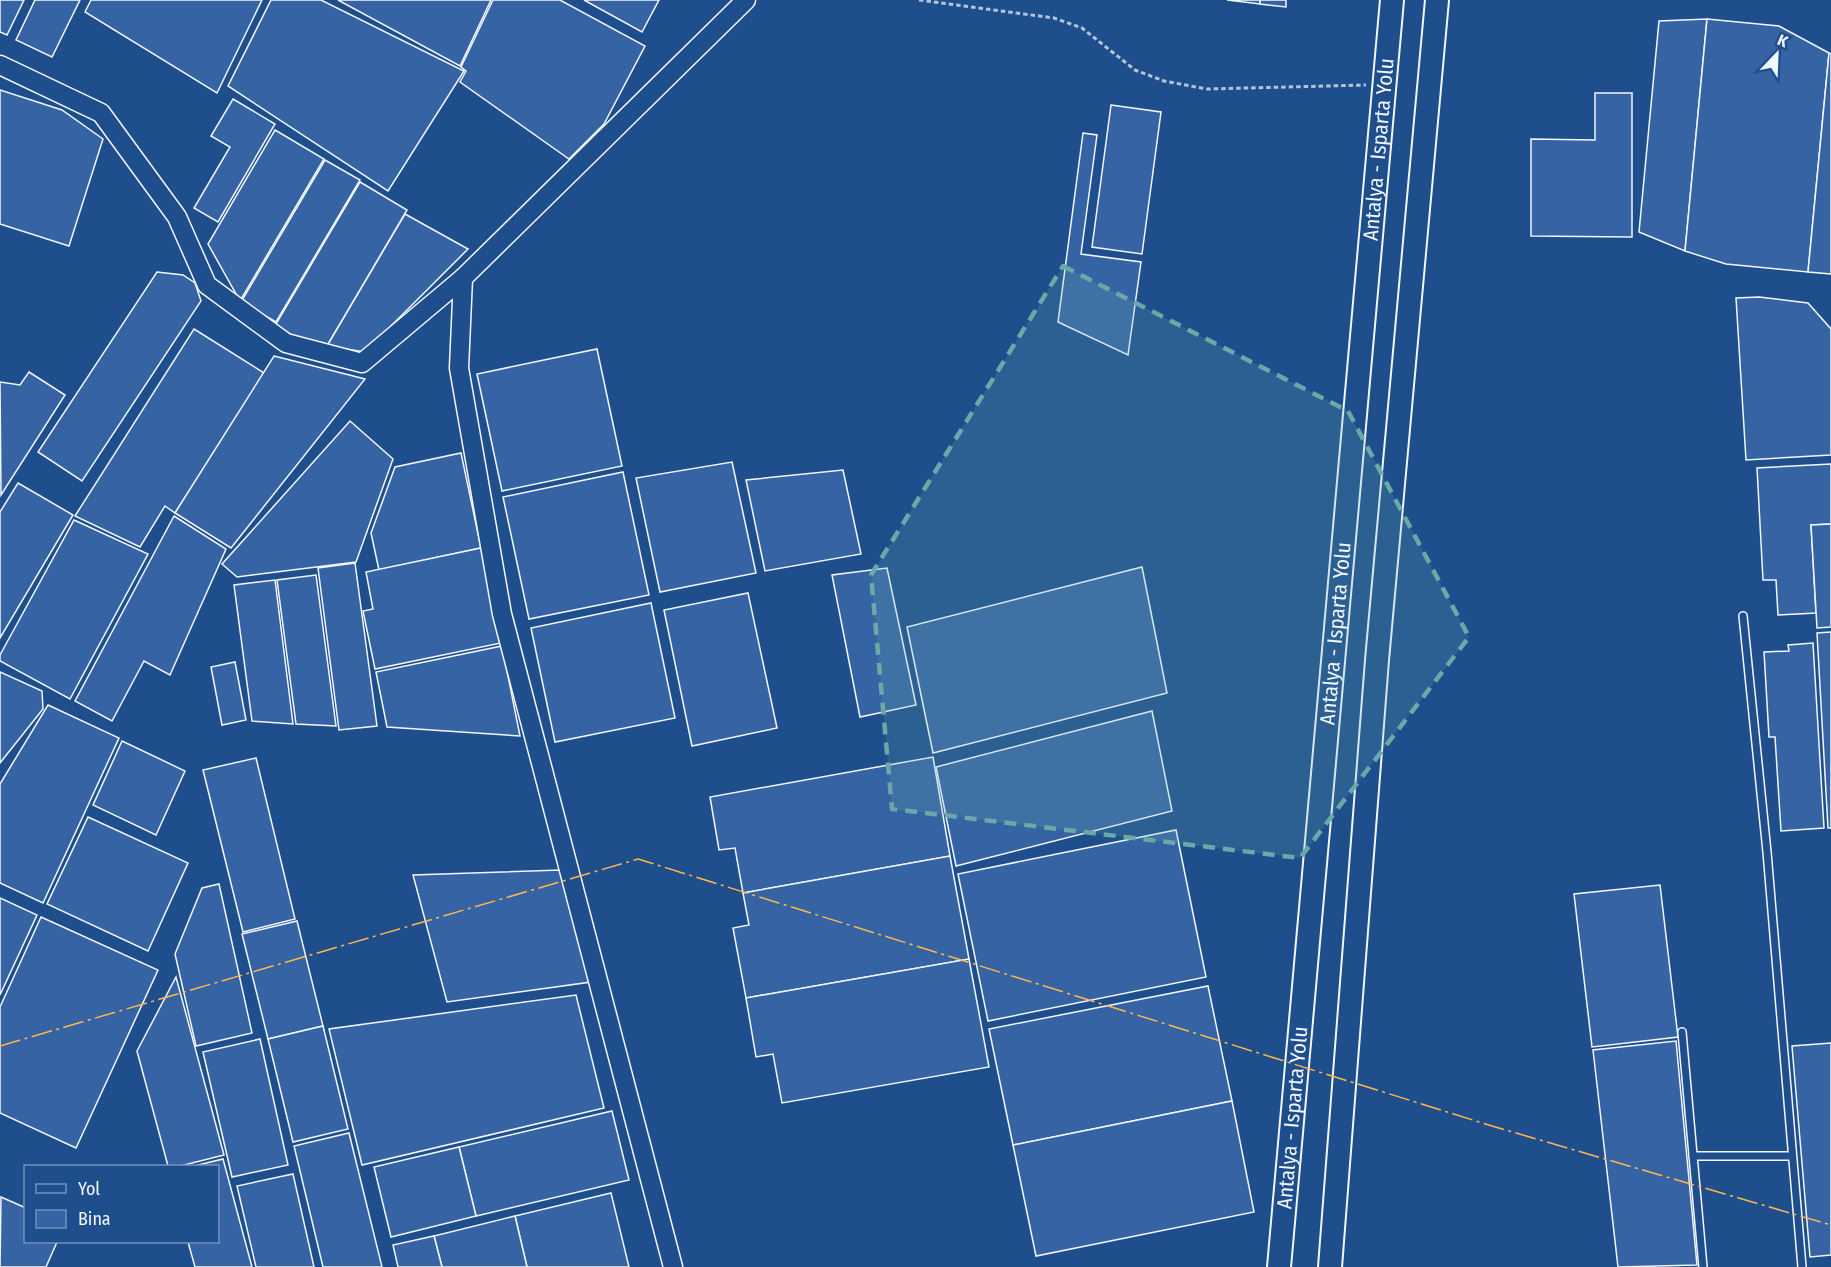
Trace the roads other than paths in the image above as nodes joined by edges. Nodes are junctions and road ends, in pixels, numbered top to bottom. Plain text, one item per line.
1 (746, 0) edge
2 (1392, 0) edge
3 (1437, 0) edge
4 (0, 65) edge
5 (463, 278) junction
6 (1743, 616) dead end
7 (1682, 1032) dead end
8 (1693, 1156) junction
9 (1792, 1156) junction
10 (673, 1267) edge
11 (1279, 1267) edge
12 (1330, 1267) edge
13 (1703, 1267) edge
14 (1802, 1267) edge

1 - 5 street
2 - 11 highway, Antalya - Isparta Yolu
3 - 12 highway, Antalya - Isparta Yolu
4 - 5 street
5 - 10 street
6 - 9 lane
7 - 8 lane
8 - 9 lane
8 - 13 lane
9 - 14 lane

